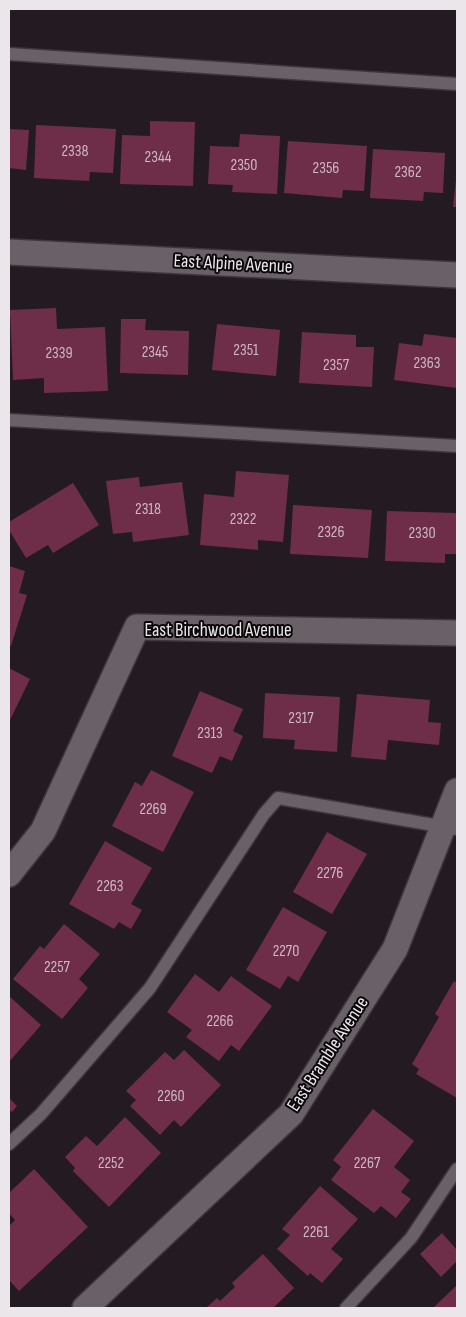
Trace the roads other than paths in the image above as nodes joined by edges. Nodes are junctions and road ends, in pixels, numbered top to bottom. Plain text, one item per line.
1 (9, 54) edge
2 (457, 84) edge
3 (9, 252) edge
4 (457, 275) edge
5 (9, 420) edge
6 (457, 446) edge
7 (457, 633) edge
8 (457, 791) edge
9 (450, 828) edge
10 (9, 874) edge
11 (9, 1144) edge
12 (457, 1169) edge
13 (85, 1308) edge
14 (346, 1308) edge

1 - 2 lane
3 - 4 street, East Alpine Avenue
5 - 6 lane
7 - 10 street, East Birchwood Avenue
8 - 9 street, East Bramble Avenue
9 - 11 lane
9 - 13 street, East Bramble Avenue
12 - 14 lane

